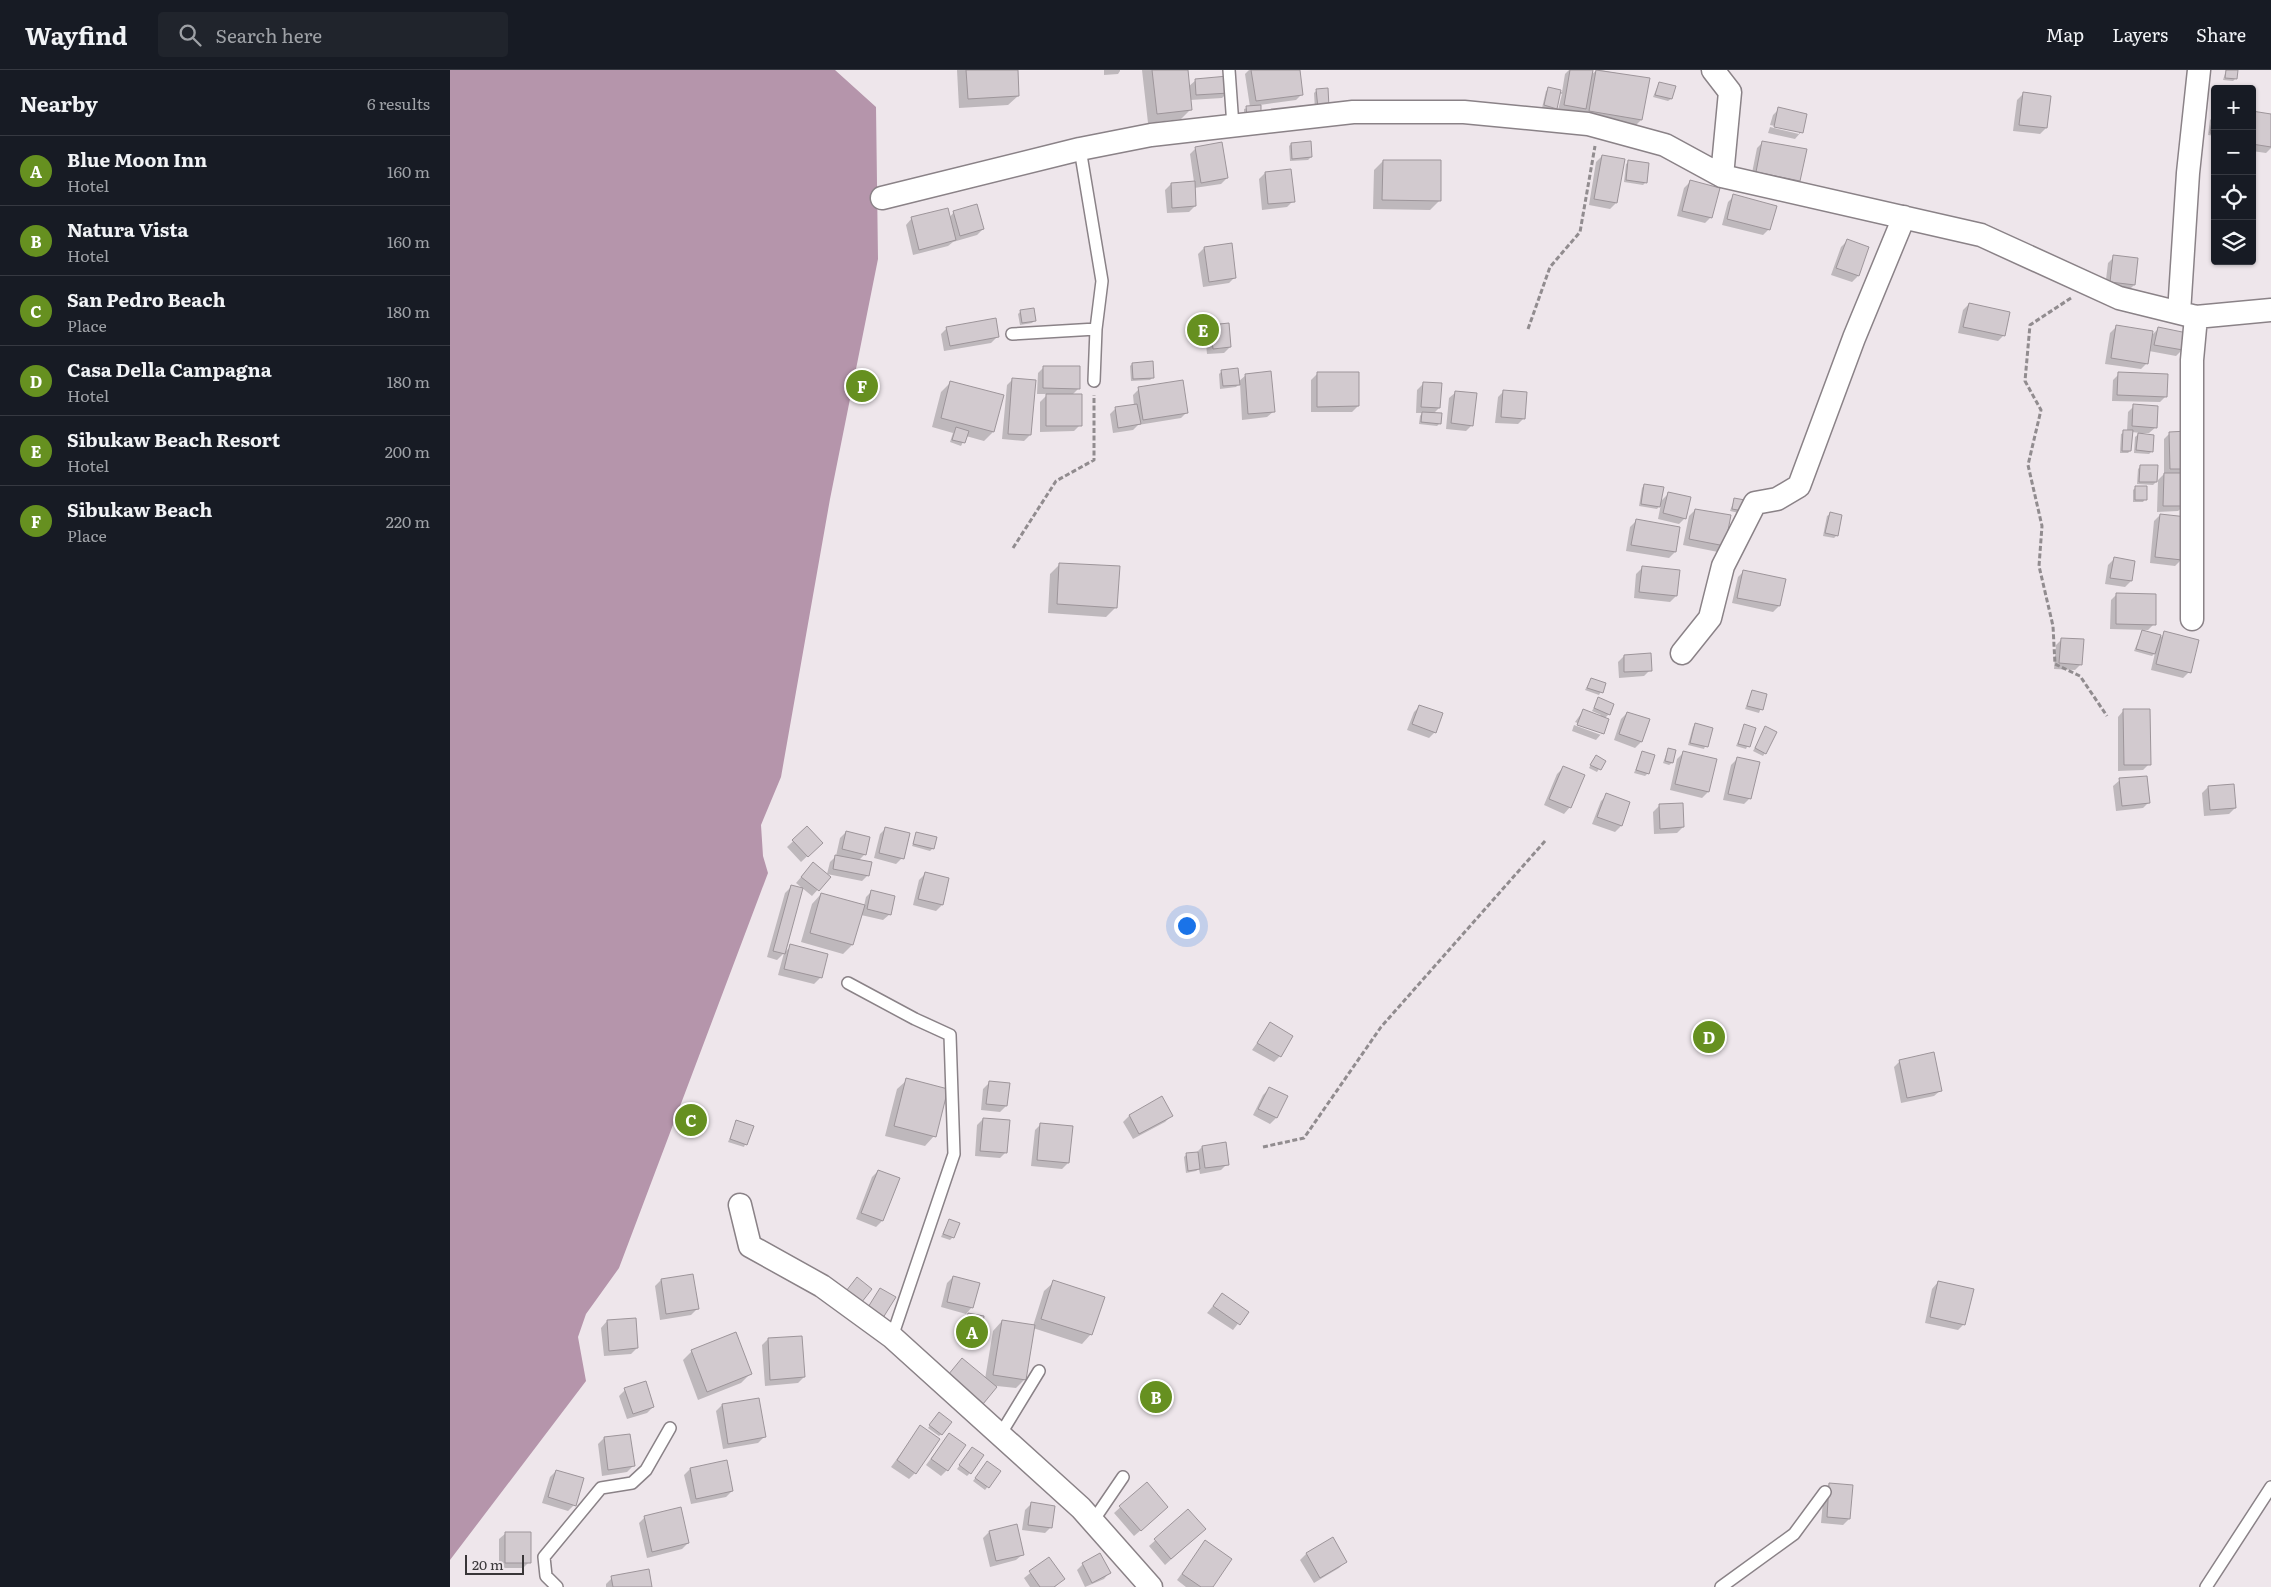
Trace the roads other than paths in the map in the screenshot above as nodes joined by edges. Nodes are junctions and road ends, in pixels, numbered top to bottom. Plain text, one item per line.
1 (1230, 70) edge
2 (1713, 70) edge
3 (2200, 70) edge
4 (1233, 126) junction
5 (1080, 149) junction
6 (1722, 176) junction
7 (882, 198) dead end
8 (1904, 217) junction
9 (2271, 310) edge
10 (2188, 315) junction
11 (1096, 328) junction
12 (1012, 334) dead end
13 (1094, 381) road end
14 (2192, 619) dead end
15 (1682, 653) dead end
16 (848, 983) dead end
17 (740, 1205) dead end
18 (892, 1337) junction
19 (1039, 1371) dead end
20 (670, 1428) dead end
21 (1000, 1435) junction
22 (1123, 1477) dead end
23 (2271, 1487) edge
24 (1825, 1492) dead end
25 (1093, 1521) junction
26 (557, 1587) edge
27 (1151, 1587) edge
28 (1721, 1587) edge
29 (2206, 1587) edge

1 - 4 lane
2 - 6 street
3 - 10 street
4 - 5 street
4 - 6 street
5 - 7 street
5 - 11 lane
6 - 8 street
8 - 10 street
8 - 15 street
9 - 10 street
10 - 14 street
11 - 12 lane
11 - 13 lane
16 - 18 lane
17 - 18 street
18 - 21 street
19 - 21 lane
20 - 26 lane
21 - 25 street
22 - 25 lane
23 - 29 lane
24 - 28 lane
25 - 27 street

